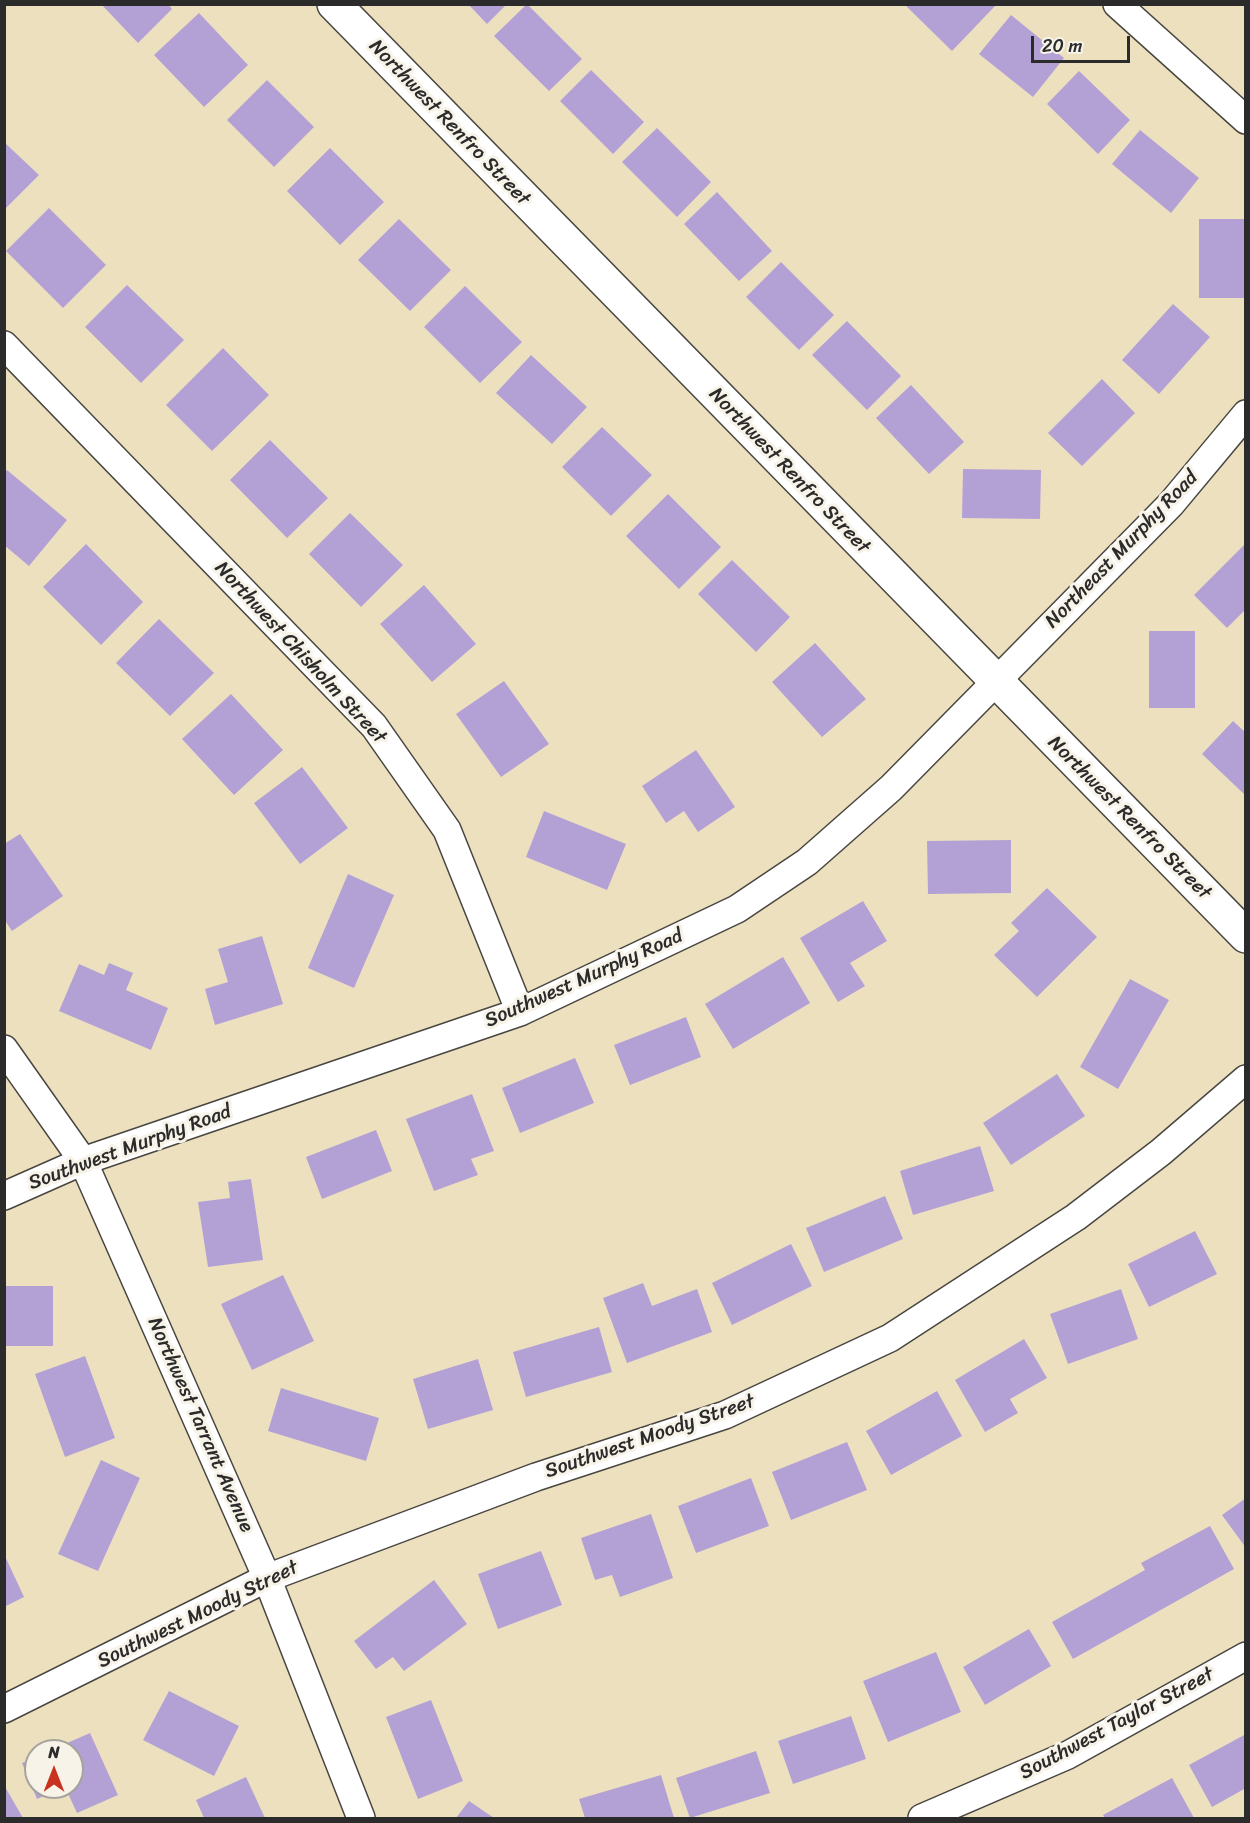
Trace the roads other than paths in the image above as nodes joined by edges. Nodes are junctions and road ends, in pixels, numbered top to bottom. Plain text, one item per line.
1 (334, 4) edge
2 (1117, 4) edge
3 (1245, 120) edge
4 (4, 345) edge
5 (1245, 414) edge
6 (995, 682) junction
7 (1245, 936) edge
8 (520, 1012) junction
9 (4, 1049) edge
10 (1245, 1079) edge
11 (83, 1161) junction
12 (4, 1196) edge
13 (267, 1578) junction
14 (1245, 1656) edge
15 (4, 1709) edge
16 (361, 1818) edge
17 (922, 1818) edge

1 - 6 main road, Northwest Renfro Street
2 - 3 street
4 - 8 street, Northwest Chisholm Street
5 - 6 street, Northeast Murphy Road
6 - 7 main road, Northwest Renfro Street
6 - 8 street, Southwest Murphy Road
8 - 11 street, Southwest Murphy Road
9 - 11 street, Northwest Tarrant Avenue
10 - 13 street, Southwest Moody Street
11 - 12 street, Southwest Murphy Road
11 - 13 street, Northwest Tarrant Avenue
13 - 15 street, Southwest Moody Street
13 - 16 street, Northwest Tarrant Avenue
14 - 17 street, Southwest Taylor Street

